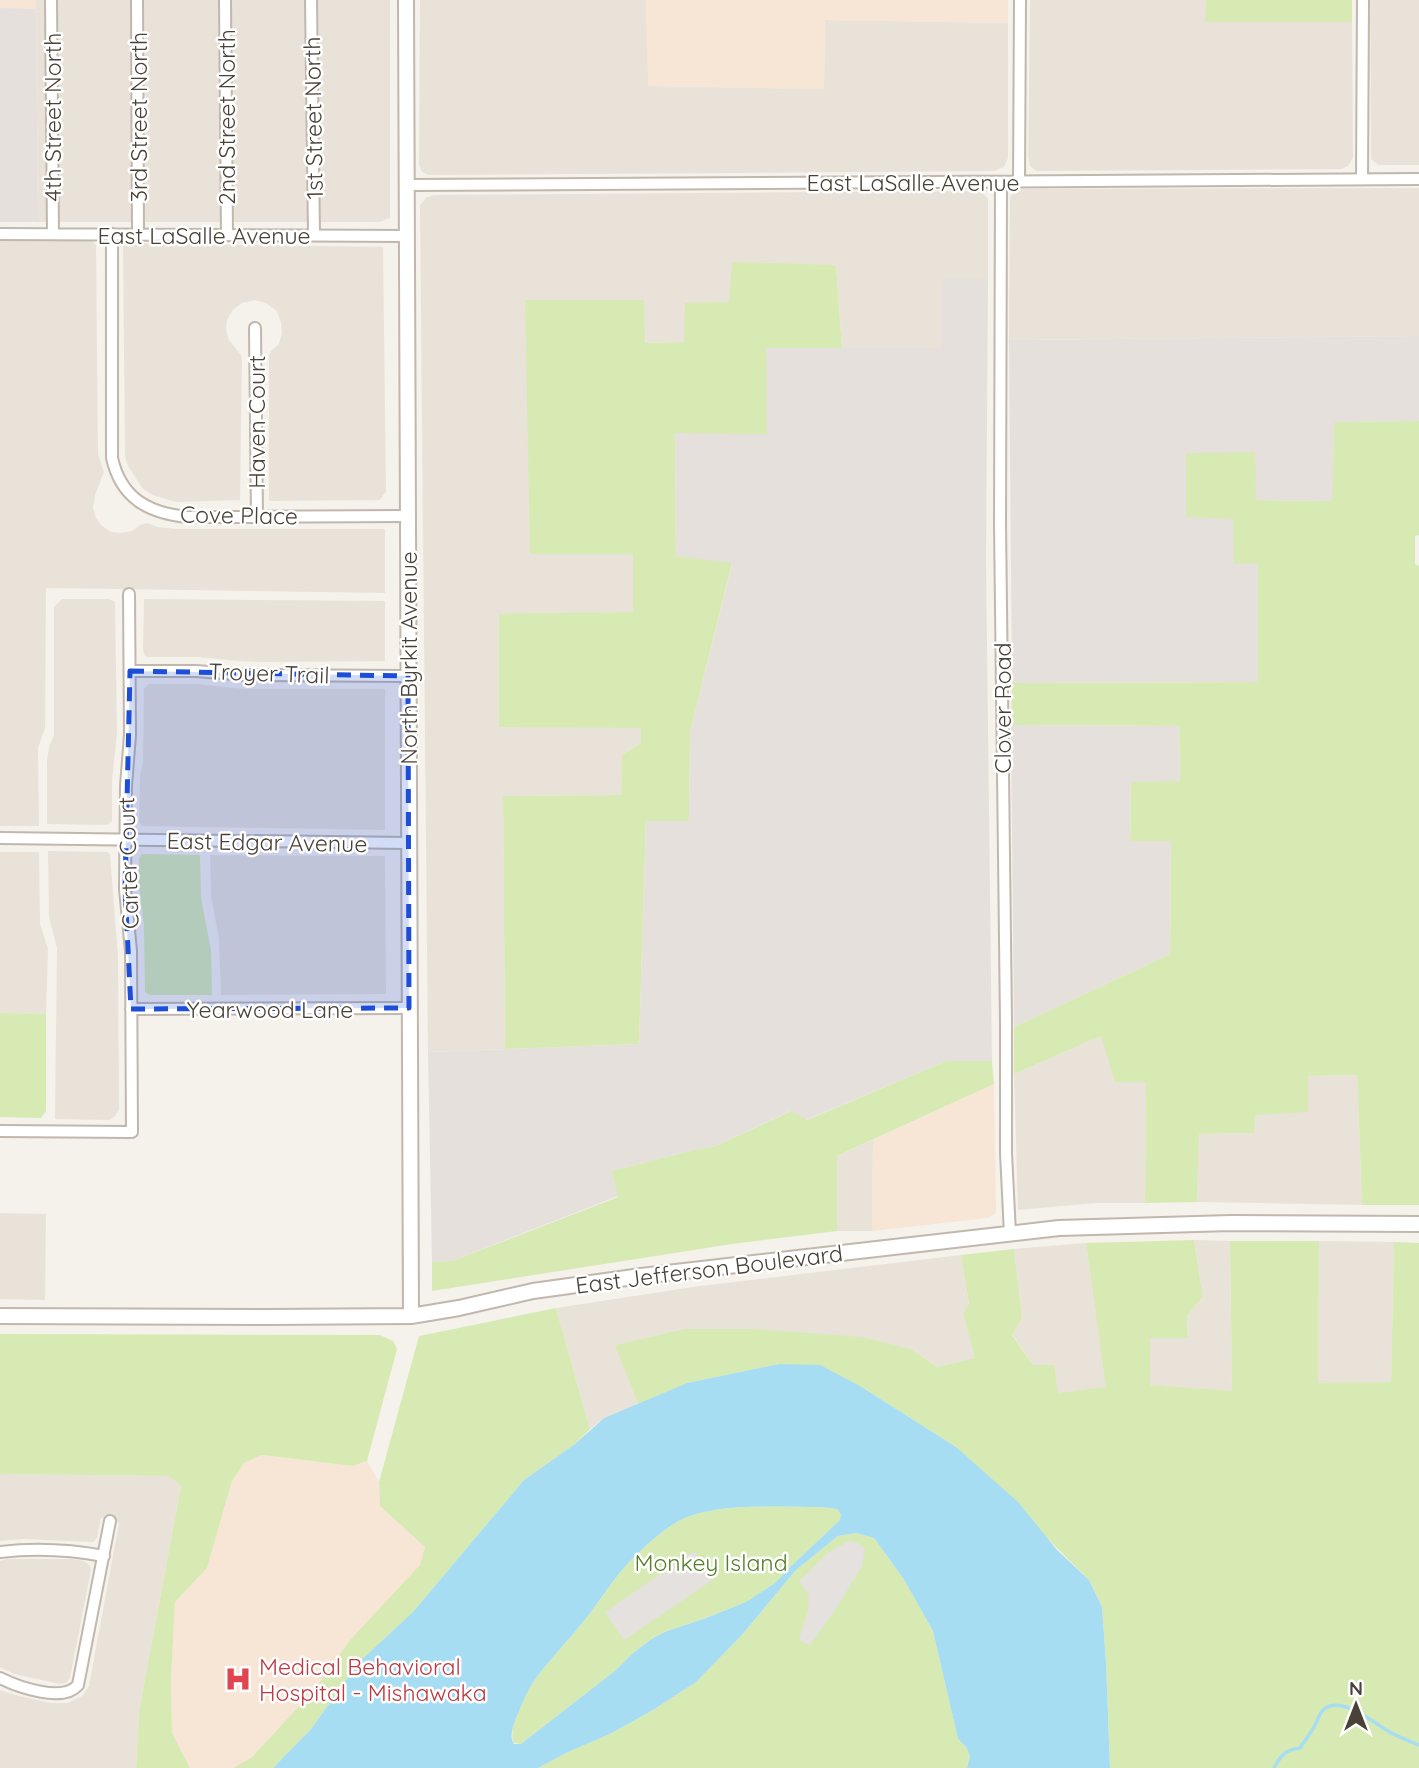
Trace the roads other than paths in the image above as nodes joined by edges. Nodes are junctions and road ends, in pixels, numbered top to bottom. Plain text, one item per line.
1 (51, 0) edge
2 (137, 0) edge
3 (225, 0) edge
4 (311, 0) edge
5 (406, 0) edge
6 (1020, 0) edge
7 (1363, 0) edge
8 (1362, 179) junction
9 (1419, 179) edge
10 (1001, 182) junction
11 (1019, 182) junction
12 (407, 186) junction
13 (0, 234) edge
14 (53, 234) junction
15 (112, 234) junction
16 (138, 234) junction
17 (226, 235) junction
18 (314, 236) junction
19 (408, 236) junction
20 (255, 328) dead end
21 (409, 516) junction
22 (257, 517) junction
23 (129, 594) dead end
24 (130, 671) junction
25 (408, 676) junction
26 (0, 838) edge
27 (126, 840) junction
28 (408, 843) junction
29 (409, 1008) junction
30 (131, 1009) junction
31 (0, 1131) edge
32 (1419, 1224) edge
33 (1010, 1234) junction
34 (0, 1316) edge
35 (411, 1316) junction
36 (110, 1521) dead end
37 (0, 1552) edge
38 (104, 1556) junction
39 (0, 1678) edge

1 - 14 street, 4th Street North
2 - 16 street, 3rd Street North
3 - 17 street, 2nd Street North
4 - 18 street, 1st Street North
5 - 12 street, North Byrkit Avenue
6 - 11 street
7 - 8 street
8 - 9 street, East LaSalle Avenue
8 - 11 street, East LaSalle Avenue
10 - 11 street, East LaSalle Avenue
10 - 12 street, East LaSalle Avenue
10 - 33 street, Clover Road
12 - 19 street, North Byrkit Avenue
13 - 14 street, East LaSalle Avenue
14 - 15 street, East LaSalle Avenue
15 - 16 street, East LaSalle Avenue
15 - 22 street, Cove Place
16 - 17 street, East LaSalle Avenue
17 - 18 street, East LaSalle Avenue
18 - 19 street, East LaSalle Avenue
19 - 21 street, North Byrkit Avenue
20 - 22 street, Haven Court
21 - 22 street, Cove Place
21 - 25 street, North Byrkit Avenue
23 - 24 street, Carter Court
24 - 25 street, Troyer Trail
24 - 27 street, Carter Court
25 - 28 street, North Byrkit Avenue
26 - 27 street, East Edgar Avenue
27 - 28 street, East Edgar Avenue
27 - 30 street, Carter Court
28 - 29 street, North Byrkit Avenue
29 - 30 street, Yearwood Lane
29 - 35 street, North Byrkit Avenue
30 - 31 street, Carter Court
32 - 33 street, East Jefferson Boulevard
33 - 35 street, East Jefferson Boulevard
34 - 35 street, East Jefferson Boulevard
36 - 38 street
37 - 38 street
38 - 39 street

